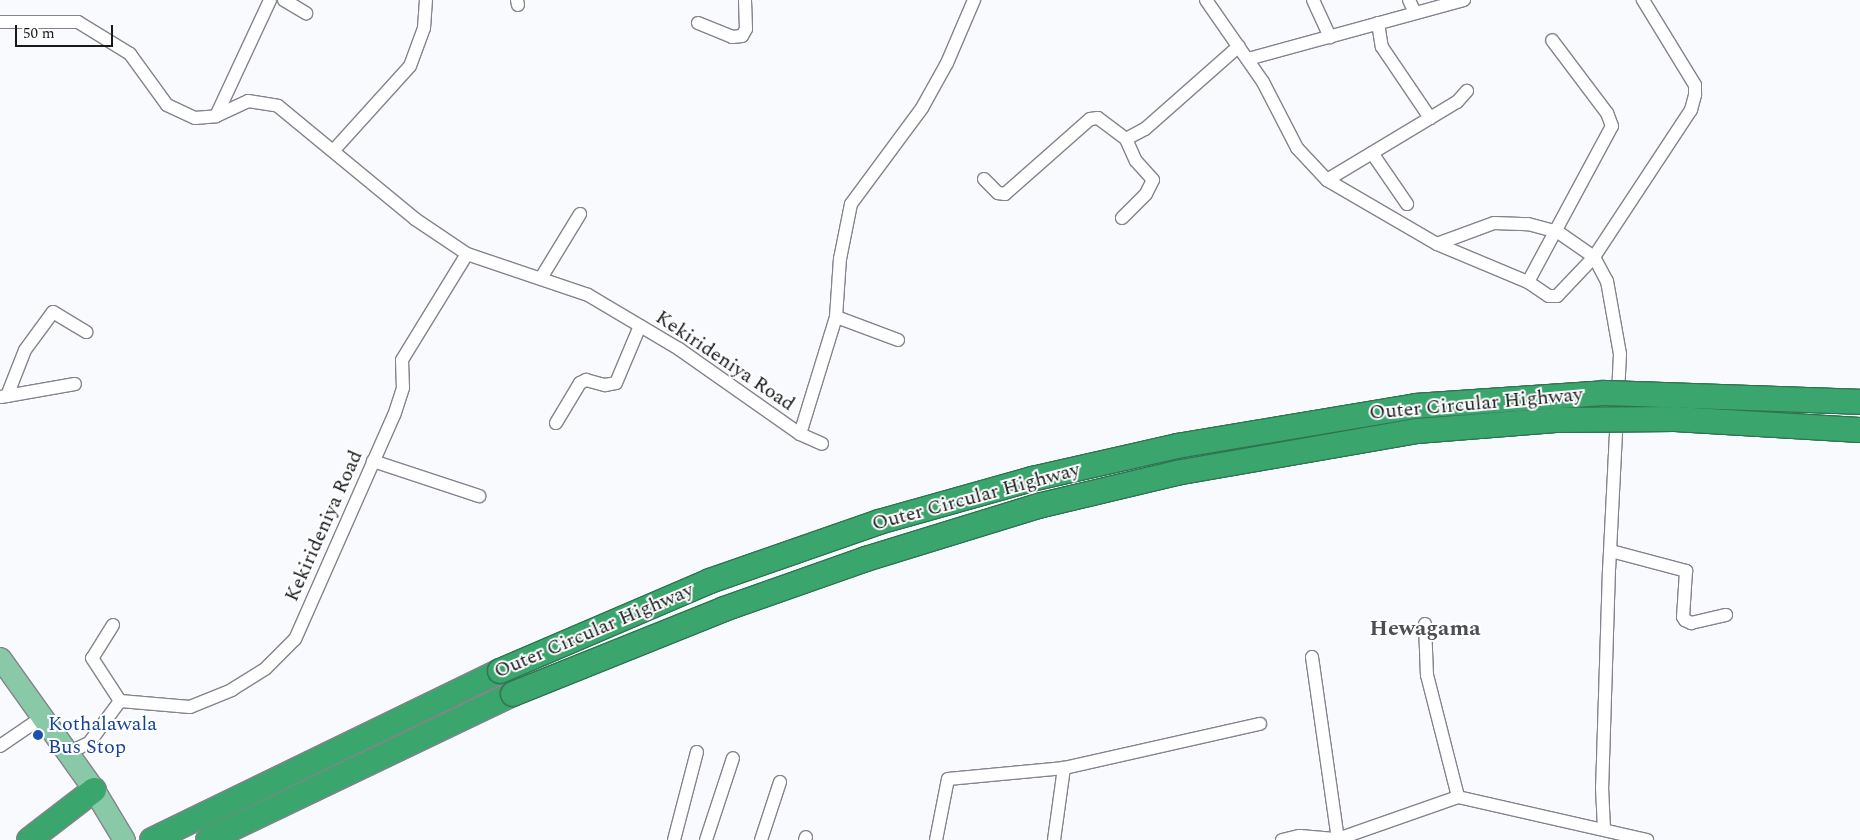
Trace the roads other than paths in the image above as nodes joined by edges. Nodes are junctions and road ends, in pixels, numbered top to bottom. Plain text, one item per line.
1 (270, 0) edge
2 (284, 0) edge
3 (426, 0) edge
4 (745, 0) edge
5 (974, 0) edge
6 (1206, 0) edge
7 (1313, 0) edge
8 (1409, 0) edge
9 (1464, 0) edge
10 (1643, 0) edge
11 (306, 13) dead end
12 (1415, 13) junction
13 (0, 22) edge
14 (698, 23) dead end
15 (1378, 23) junction
16 (1330, 37) junction
17 (1552, 40) dead end
18 (1239, 46) junction
19 (1248, 59) junction
20 (1468, 91) dead end
21 (216, 116) junction
22 (1430, 118) junction
23 (1126, 139) junction
24 (334, 150) junction
25 (1372, 153) junction
26 (984, 179) dead end
27 (1327, 180) junction
28 (1407, 204) dead end
29 (580, 214) dead end
30 (1122, 218) dead end
31 (1558, 232) junction
32 (1437, 244) junction
33 (468, 254) junction
34 (1594, 257) junction
35 (541, 278) junction
36 (1528, 282) junction
37 (836, 317) junction
38 (640, 326) junction
39 (86, 332) dead end
40 (898, 340) dead end
41 (75, 384) dead end
42 (3, 397) edge
43 (1860, 402) edge
44 (556, 423) dead end
45 (1860, 430) edge
46 (800, 434) junction
47 (822, 444) dead end
48 (373, 461) junction
49 (479, 496) dead end
50 (1610, 551) junction
51 (1726, 615) dead end
52 (1425, 624) dead end
53 (113, 625) dead end
54 (1312, 657) dead end
55 (0, 658) edge
56 (120, 701) junction
57 (40, 718) junction
58 (1260, 724) dead end
59 (0, 746) edge
60 (697, 752) dead end
61 (65, 754) junction
62 (733, 758) dead end
63 (1064, 768) junction
64 (780, 782) dead end
65 (88, 795) junction
66 (1458, 797) junction
67 (1604, 829) junction
68 (111, 834) edge
69 (1338, 839) edge
70 (29, 840) edge
71 (152, 840) edge
72 (208, 840) edge
73 (674, 840) edge
74 (706, 840) edge
75 (761, 840) edge
76 (936, 840) edge
77 (1054, 840) edge
78 (1282, 840) edge
79 (1647, 840) edge

1 - 21 street
2 - 11 street
3 - 24 street
4 - 14 street
5 - 37 street
6 - 18 street
7 - 16 street
8 - 12 street
9 - 12 street
10 - 34 street
12 - 15 street
13 - 21 street, Kekirideniya Road
15 - 16 street
15 - 22 street
16 - 19 street
17 - 31 street
18 - 19 street
18 - 23 street
19 - 27 street
20 - 22 street
21 - 24 street, Kekirideniya Road
22 - 25 street
23 - 26 street
23 - 30 street
24 - 33 street, Kekirideniya Road
25 - 27 street
25 - 28 street
27 - 32 street
29 - 35 street
31 - 32 street
31 - 34 street
31 - 36 street
32 - 36 street
33 - 35 street, Kekirideniya Road
33 - 48 street, Kekirideniya Road
34 - 36 street
34 - 50 street
35 - 38 street, Kekirideniya Road
37 - 40 street
37 - 46 street
38 - 44 street
38 - 46 street, Kekirideniya Road
39 - 42 street
41 - 42 street
43 - 71 highway, Outer Circular Highway, bridge
45 - 72 highway, Outer Circular Highway, bridge
46 - 47 street, Kekirideniya Road
48 - 49 street
48 - 56 street, Kekirideniya Road
50 - 51 street
50 - 67 street
52 - 66 street
53 - 56 street
54 - 69 street
55 - 57 main road
56 - 61 street
57 - 59 street
57 - 61 main road
58 - 63 street
60 - 73 street
61 - 65 main road
62 - 74 street
63 - 76 street
63 - 77 street
64 - 75 street
65 - 68 main road
65 - 70 highway
66 - 67 street
66 - 69 street
67 - 79 street
69 - 78 street

